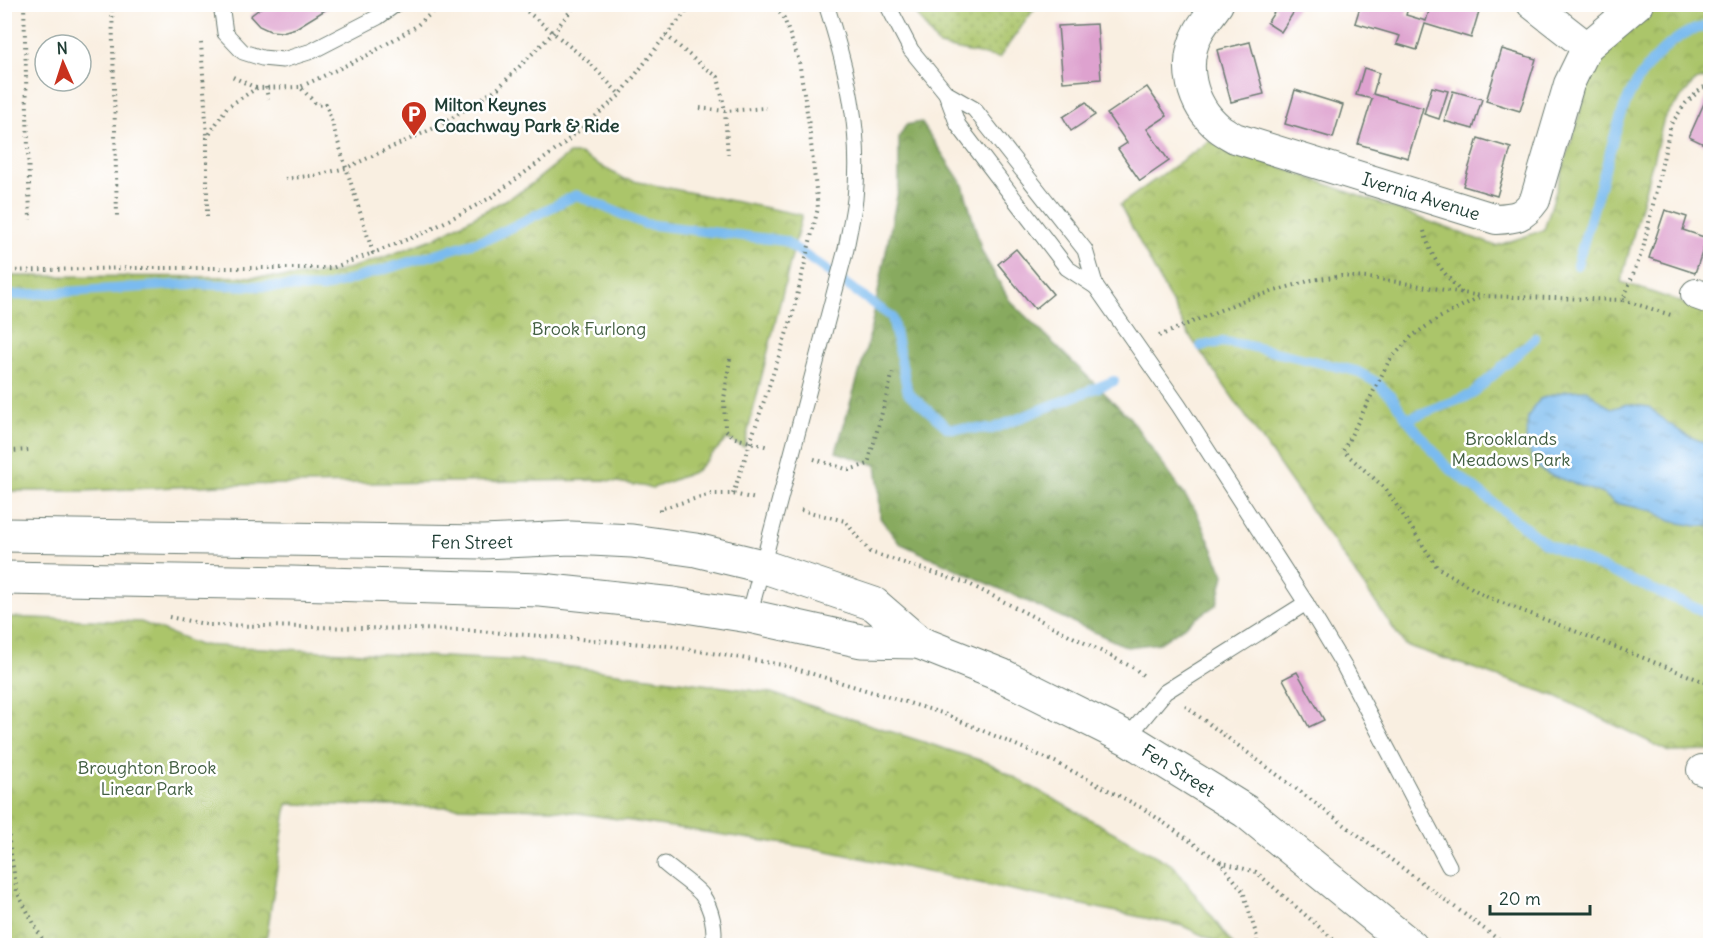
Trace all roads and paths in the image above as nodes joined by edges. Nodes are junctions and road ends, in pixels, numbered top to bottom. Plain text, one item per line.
1 (24, 4) edge
2 (112, 4) edge
3 (221, 4) edge
4 (396, 4) edge
5 (442, 4) edge
6 (518, 4) edge
7 (576, 4) edge
8 (693, 4) edge
9 (772, 4) edge
10 (826, 4) edge
11 (887, 4) edge
12 (1218, 4) edge
13 (1532, 4) edge
14 (1638, 4) edge
15 (200, 33) dead end
16 (553, 33) junction
17 (666, 35) junction
18 (1587, 47) junction
19 (1710, 84) edge
20 (266, 87) junction
21 (300, 87) junction
22 (946, 93) junction
23 (620, 94) junction
24 (268, 99) dead end
25 (700, 108) dead end
26 (766, 108) dead end
27 (725, 111) junction
28 (207, 138) junction
29 (728, 156) dead end
30 (346, 168) junction
31 (285, 179) dead end
32 (1412, 193) junction
33 (117, 216) dead end
34 (207, 217) dead end
35 (30, 220) dead end
36 (373, 253) junction
37 (4, 271) edge
38 (1096, 287) junction
39 (1462, 293) junction
40 (1481, 296) junction
41 (1623, 300) junction
42 (1678, 318) dead end
43 (1136, 346) junction
44 (30, 450) dead end
45 (4, 464) edge
46 (4, 535) edge
47 (656, 545) junction
48 (762, 566) junction
49 (4, 578) edge
50 (1306, 603) junction
51 (165, 616) dead end
52 (749, 616) junction
53 (918, 642) junction
54 (1710, 684) edge
55 (4, 734) edge
56 (1127, 738) junction
57 (1220, 862) junction
58 (665, 864) dead end
59 (1449, 866) dead end
60 (47, 945) edge
61 (713, 945) edge
62 (1257, 945) edge
63 (1341, 945) edge
64 (1411, 945) edge

1 - 35 path
2 - 33 path
3 - 4 lane
5 - 21 path
6 - 16 path
7 - 16 path
8 - 17 path
9 - 47 path
10 - 48 lane
11 - 22 lane
12 - 32 street, Ivernia Avenue
13 - 18 street
14 - 18 street, Ivernia Avenue
15 - 28 path
16 - 23 path
16 - 30 path
17 - 23 path
17 - 27 path
18 - 32 street, Ivernia Avenue
19 - 41 path
20 - 21 path
20 - 24 path
20 - 28 path
21 - 30 path
22 - 38 lane
22 - 38 lane
23 - 36 path
25 - 27 path
26 - 27 path
27 - 29 path
28 - 34 path
30 - 31 path
30 - 36 path
32 - 39 path
36 - 37 path
38 - 43 lane
39 - 40 path
39 - 43 path
40 - 41 path
40 - 54 path
41 - 42 path
43 - 50 lane
44 - 45 path
46 - 47 street, Fen Street
47 - 48 street, Fen Street
48 - 52 lane
48 - 53 street, Fen Street
49 - 52 street, Fen Street
50 - 56 lane
50 - 59 lane
51 - 57 path
52 - 53 street, Fen Street
53 - 56 street, Fen Street
55 - 60 path
56 - 64 street, Fen Street
57 - 62 path
57 - 63 path
58 - 61 lane

